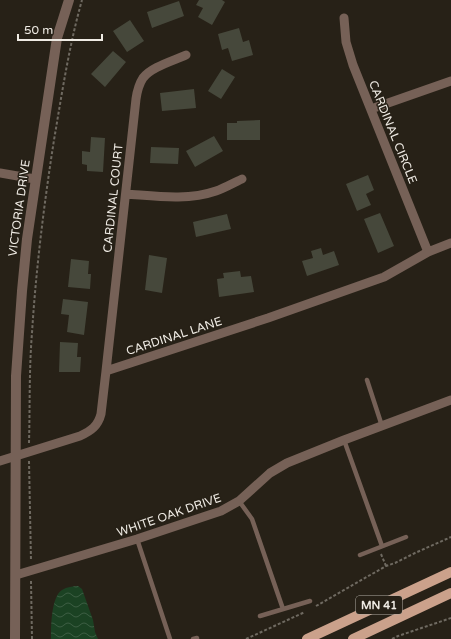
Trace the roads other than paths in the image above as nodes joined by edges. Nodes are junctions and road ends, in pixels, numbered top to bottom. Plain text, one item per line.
1 (69, 0) edge
2 (344, 18) dead end
3 (186, 56) dead end
4 (451, 81) edge
5 (371, 109) junction
6 (0, 172) edge
7 (35, 179) junction
8 (242, 179) dead end
9 (126, 194) junction
10 (451, 243) edge
11 (428, 252) junction
12 (106, 371) junction
13 (367, 380) dead end
14 (451, 400) edge
15 (382, 426) junction
16 (344, 440) junction
17 (16, 456) junction
18 (0, 460) edge
19 (239, 501) junction
20 (406, 537) dead end
21 (137, 538) junction
22 (382, 546) junction
23 (360, 555) dead end
24 (451, 572) edge
25 (16, 575) junction
26 (451, 593) edge
27 (310, 601) dead end
28 (283, 609) junction
29 (260, 616) dead end
30 (15, 639) edge
31 (170, 639) edge
32 (307, 639) edge
33 (353, 639) edge

1 - 7 street, VICTORIA DRIVE
2 - 5 street, CARDINAL CIRCLE
3 - 9 street, CARDINAL COURT
4 - 5 street
5 - 11 street, CARDINAL CIRCLE
6 - 7 street
7 - 17 street, VICTORIA DRIVE
8 - 9 street
9 - 12 street, CARDINAL COURT
10 - 11 street, CARDINAL LANE
11 - 12 street, CARDINAL LANE
12 - 17 street
13 - 15 lane
14 - 15 street, WHITE OAK DRIVE
15 - 16 street, WHITE OAK DRIVE
16 - 19 street, WHITE OAK DRIVE
16 - 22 lane
17 - 18 street
17 - 25 street, VICTORIA DRIVE
19 - 21 street, WHITE OAK DRIVE
19 - 28 lane
20 - 22 lane
21 - 25 street, WHITE OAK DRIVE
21 - 31 lane
22 - 23 lane
24 - 32 main road, MN 41
25 - 30 street, VICTORIA DRIVE
26 - 33 main road, MN 41
27 - 28 lane
28 - 29 lane

